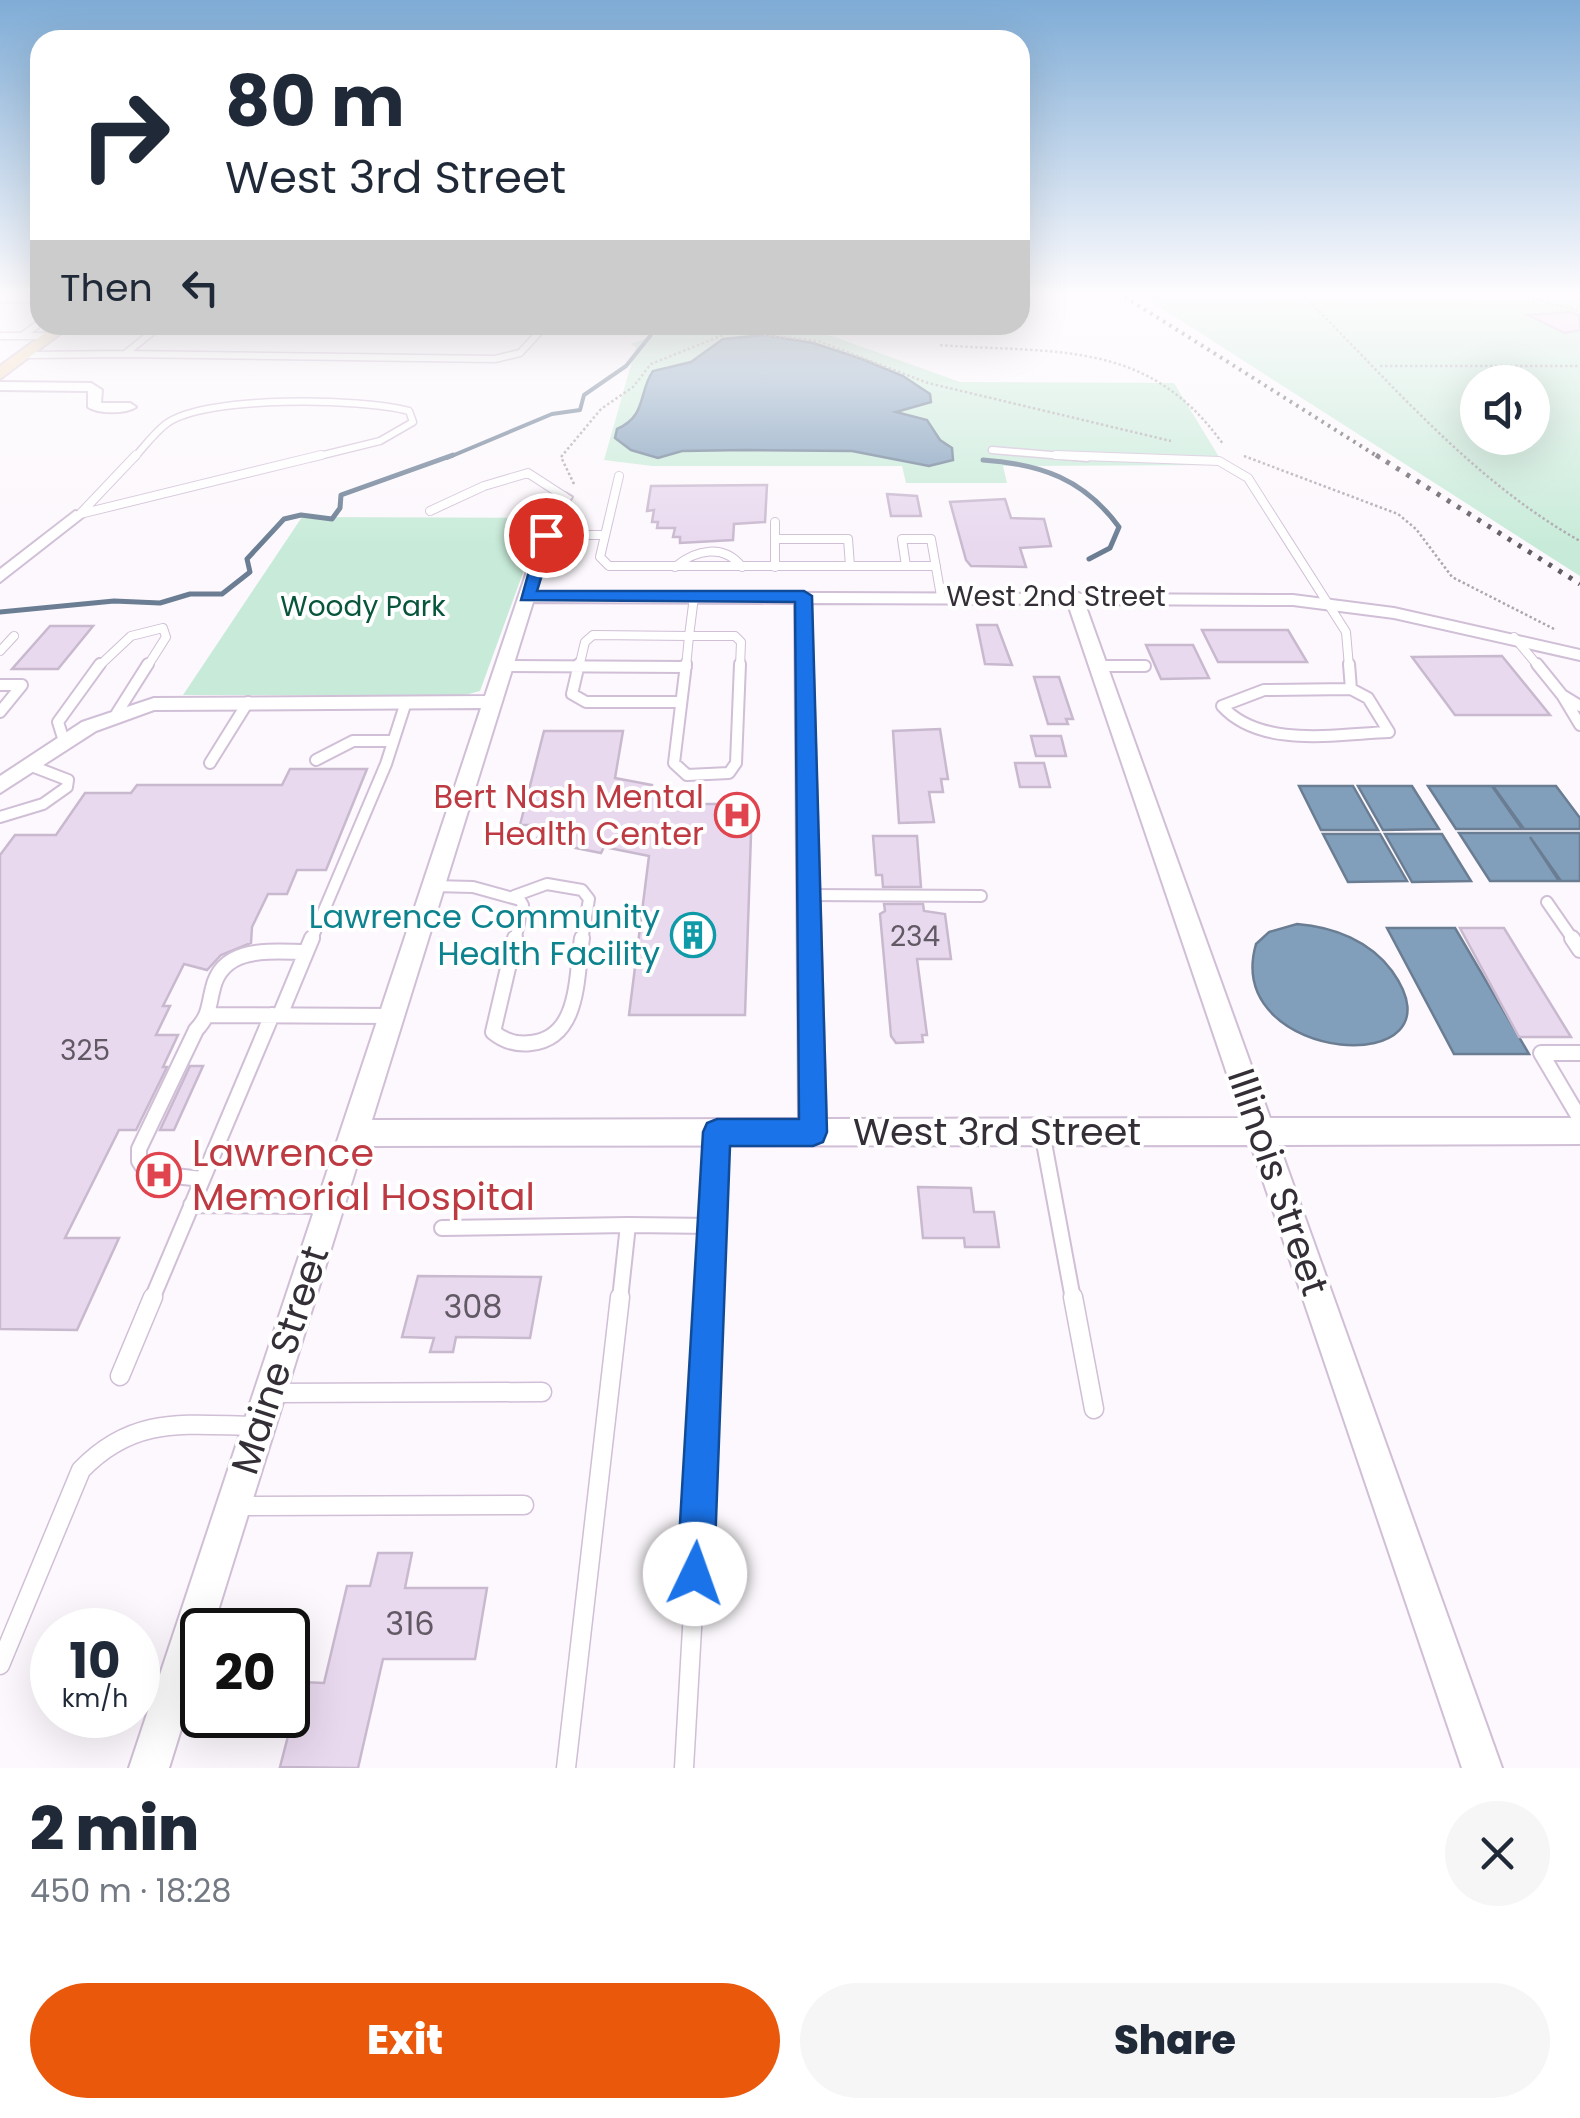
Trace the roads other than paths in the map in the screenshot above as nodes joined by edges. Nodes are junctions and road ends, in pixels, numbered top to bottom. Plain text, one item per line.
1 (0, 386) edge
2 (130, 407) dead end
3 (992, 450) dead end
4 (619, 476) dead end
5 (565, 497) joint
6 (430, 512) dead end
7 (80, 514) junction
8 (775, 522) dead end
9 (546, 535) junction
10 (605, 535) junction
11 (775, 539) junction
12 (742, 566) junction
13 (775, 566) junction
14 (850, 566) junction
15 (906, 566) junction
16 (936, 566) junction
17 (675, 567) junction
18 (0, 577) edge
19 (526, 596) junction
20 (694, 596) junction
21 (804, 596) junction
22 (941, 596) junction
23 (1074, 596) junction
24 (1330, 603) junction
25 (689, 634) junction
26 (14, 636) dead end
27 (1514, 637) junction
28 (0, 651) edge
29 (1580, 655) edge
30 (504, 666) junction
31 (578, 666) junction
32 (686, 666) junction
33 (1098, 666) junction
34 (1145, 666) dead end
35 (0, 685) edge
36 (1351, 689) junction
37 (1562, 695) junction
38 (248, 702) junction
39 (406, 702) junction
40 (492, 702) junction
41 (682, 702) junction
42 (1580, 706) edge
43 (0, 712) edge
44 (116, 713) junction
45 (1580, 725) edge
46 (63, 738) junction
47 (390, 741) junction
48 (316, 760) dead end
49 (210, 764) dead end
50 (30, 765) junction
51 (0, 786) edge
52 (0, 817) edge
53 (433, 886) junction
54 (809, 895) junction
55 (514, 896) junction
56 (981, 896) dead end
57 (1547, 902) dead end
58 (1580, 950) edge
59 (306, 952) junction
60 (210, 1015) junction
61 (276, 1015) junction
62 (391, 1016) junction
63 (1580, 1053) edge
64 (1580, 1119) edge
65 (1580, 1131) edge
66 (717, 1132) junction
67 (813, 1132) junction
68 (1042, 1132) junction
69 (1260, 1132) junction
70 (353, 1133) junction
71 (202, 1179) junction
72 (191, 1205) junction
73 (330, 1206) junction
74 (628, 1225) junction
75 (715, 1226) junction
76 (442, 1228) dead end
77 (120, 1376) dead end
78 (542, 1392) dead end
79 (269, 1394) junction
80 (1094, 1409) dead end
81 (259, 1426) junction
82 (524, 1505) dead end
83 (233, 1506) junction
84 (0, 1664) edge
85 (149, 1768) edge
86 (566, 1768) edge
87 (684, 1768) edge
88 (1482, 1768) edge

1 - 2 street
3 - 24 lane
4 - 10 lane
5 - 6 lane
5 - 9 street, Maine Street
7 - 7 lane
7 - 18 street
8 - 11 lane
9 - 10 lane
9 - 19 street, Maine Street
10 - 17 lane
11 - 13 lane
11 - 14 lane
12 - 13 lane
12 - 17 lane
12 - 17 lane
13 - 14 lane
14 - 15 lane
15 - 16 lane
15 - 16 lane
16 - 22 lane
19 - 20 street, West 2nd Street
19 - 30 street, Maine Street
20 - 21 street, West 2nd Street
20 - 25 lane
21 - 22 street, West 2nd Street
21 - 54 street
22 - 23 street, West 2nd Street
23 - 24 street, West 2nd Street
23 - 33 street, Illinois Street
24 - 27 street, West 2nd Street
24 - 36 lane
25 - 31 lane
25 - 32 lane
25 - 41 lane
26 - 28 lane
27 - 29 street, West 2nd Street
27 - 37 lane
30 - 31 lane
30 - 40 street, Maine Street
31 - 32 lane
31 - 41 lane
32 - 41 lane
33 - 34 lane
33 - 69 street, Illinois Street
35 - 43 lane
36 - 36 lane
37 - 42 lane
37 - 45 lane
38 - 39 street
38 - 44 street
38 - 49 lane
39 - 40 street
39 - 47 lane
40 - 53 street, Maine Street
44 - 46 street
44 - 46 lane
46 - 50 street
47 - 48 lane
47 - 59 lane
50 - 51 street
50 - 52 lane
53 - 55 lane
53 - 62 street, Maine Street
54 - 56 lane
54 - 67 street
55 - 55 lane
57 - 58 lane
59 - 60 lane
59 - 61 lane
60 - 61 lane
60 - 71 lane
61 - 62 lane
61 - 71 lane
62 - 70 street, Maine Street
63 - 64 lane
65 - 69 street, West 3rd Street
66 - 67 street, West 3rd Street
66 - 70 street, West 3rd Street
66 - 75 lane
67 - 68 street, West 3rd Street
68 - 69 street, West 3rd Street
68 - 80 lane
69 - 88 street, Illinois Street
70 - 73 street, Maine Street
71 - 72 lane
72 - 73 lane
72 - 77 lane
73 - 79 street, Maine Street
74 - 75 lane
74 - 76 lane
74 - 86 lane
75 - 87 lane
78 - 79 lane
79 - 81 street, Maine Street
81 - 83 street, Maine Street
81 - 84 lane
82 - 83 lane
83 - 85 street, Maine Street

